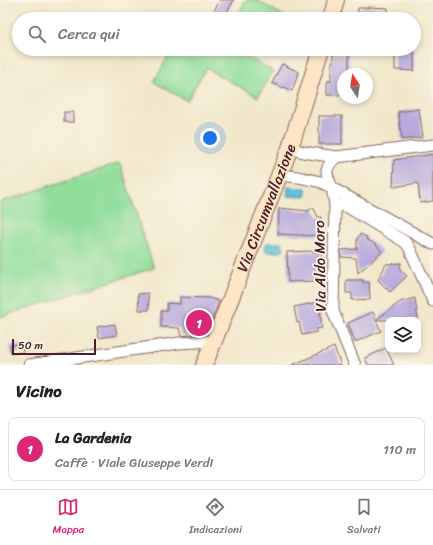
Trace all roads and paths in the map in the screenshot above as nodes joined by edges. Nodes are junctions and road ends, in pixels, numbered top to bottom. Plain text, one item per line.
1 (336, 0) edge
2 (333, 12) edge
3 (319, 56) edge
4 (433, 145) edge
5 (290, 148) junction
6 (336, 157) junction
7 (280, 175) junction
8 (332, 188) junction
9 (335, 204) junction
10 (433, 244) edge
11 (433, 301) edge
12 (214, 341) junction
13 (28, 365) edge
14 (204, 365) edge
15 (356, 365) edge

1 - 2 street
3 - 5 street, Via Circumvallazione
4 - 6 street
5 - 6 street
5 - 7 street, Via Circumvallazione
6 - 8 street, Via Aldo Moro
7 - 8 street
7 - 12 street, Via Circumvallazione
8 - 9 street, Via Aldo Moro
8 - 10 street
9 - 11 street
9 - 15 street, Via Aldo Moro
12 - 13 street
12 - 14 street, Via Circumvallazione

